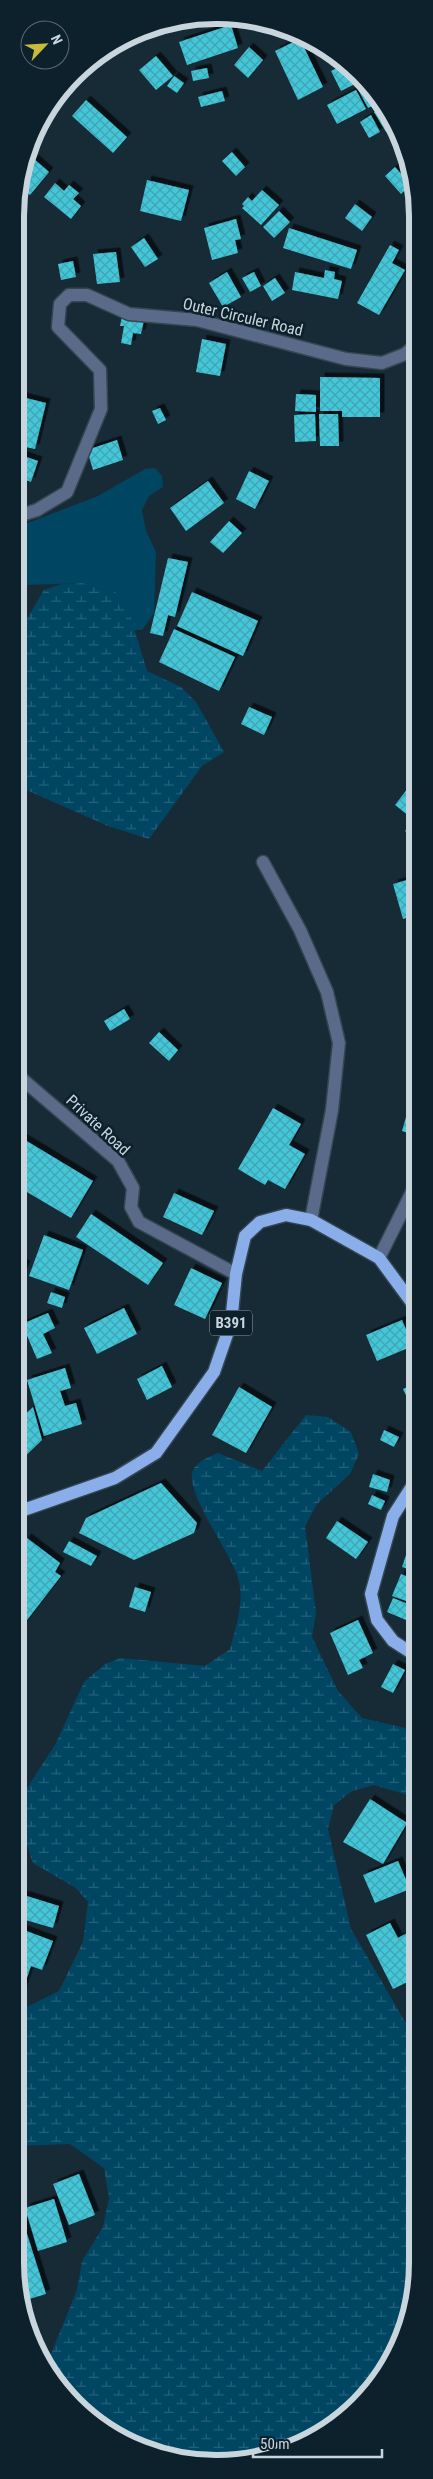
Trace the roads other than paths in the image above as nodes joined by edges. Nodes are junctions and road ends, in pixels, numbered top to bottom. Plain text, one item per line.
1 (409, 351) edge
2 (24, 514) edge
3 (262, 862) dead end
4 (24, 1081) edge
5 (409, 1198) edge
6 (311, 1220) junction
7 (379, 1258) junction
8 (236, 1274) junction
9 (409, 1299) edge
10 (409, 1490) edge
11 (24, 1510) edge
12 (409, 1651) edge

1 - 2 street, Outer Circuler Road
3 - 6 street
4 - 8 street, Private Road
5 - 7 street
6 - 7 main road, B391
6 - 8 main road, B391
7 - 9 main road, B391
8 - 11 main road, B391
10 - 12 main road

